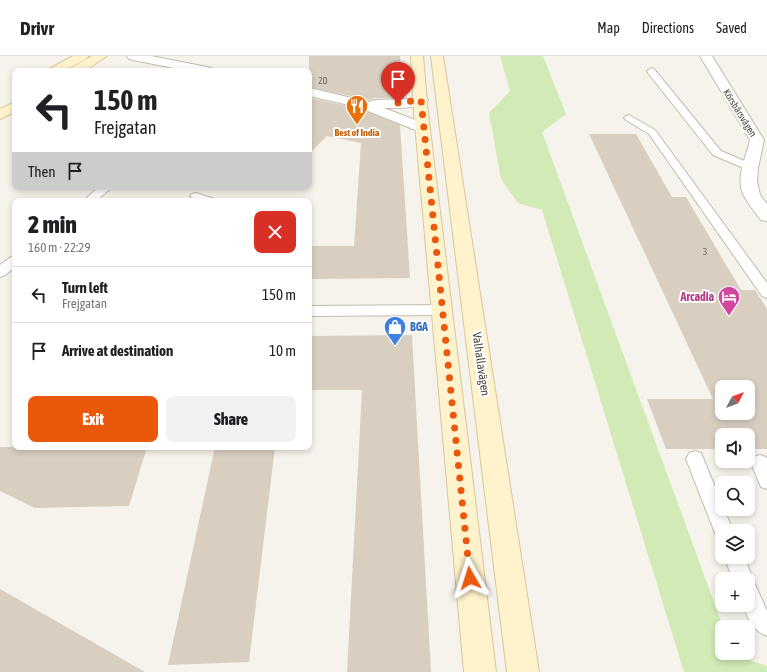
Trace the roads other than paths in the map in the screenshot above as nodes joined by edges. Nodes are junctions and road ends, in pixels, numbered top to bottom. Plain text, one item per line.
1 (82, 56) edge
2 (101, 56) edge
3 (133, 56) edge
4 (417, 56) edge
5 (437, 56) edge
6 (706, 56) edge
7 (61, 68) edge
8 (80, 68) edge
9 (192, 68) edge
10 (651, 71) dead end
11 (312, 93) edge
12 (12, 96) edge
13 (421, 100) junction
14 (0, 102) edge
15 (362, 104) junction
16 (12, 108) edge
17 (0, 115) edge
18 (629, 118) dead end
19 (423, 128) junction
20 (762, 139) edge
21 (750, 167) junction
22 (102, 190) edge
23 (196, 196) dead end
24 (93, 198) edge
25 (202, 198) edge
26 (767, 216) edge
27 (12, 262) edge
28 (0, 272) edge
29 (767, 293) edge
30 (443, 310) junction
31 (312, 311) edge
32 (695, 459) dead end
33 (760, 463) dead end
34 (767, 481) edge
35 (721, 524) edge
36 (755, 610) edge
37 (767, 626) edge
38 (480, 672) edge
39 (523, 672) edge

1 - 7 main road
2 - 8 main road
3 - 9 street
4 - 13 main road
5 - 39 main road, Valhallavägen
6 - 20 street, Körsbärsvägen
10 - 21 lane
11 - 15 street
12 - 14 main road
13 - 15 street
13 - 19 main road
15 - 19 street
16 - 17 main road
18 - 29 lane
19 - 30 main road
20 - 21 street, Körsbärsvägen
21 - 26 street, Körsbärsvägen
22 - 24 lane
23 - 25 lane
27 - 28 lane
30 - 31 lane
30 - 38 main road
32 - 35 lane
33 - 34 lane
36 - 37 lane

